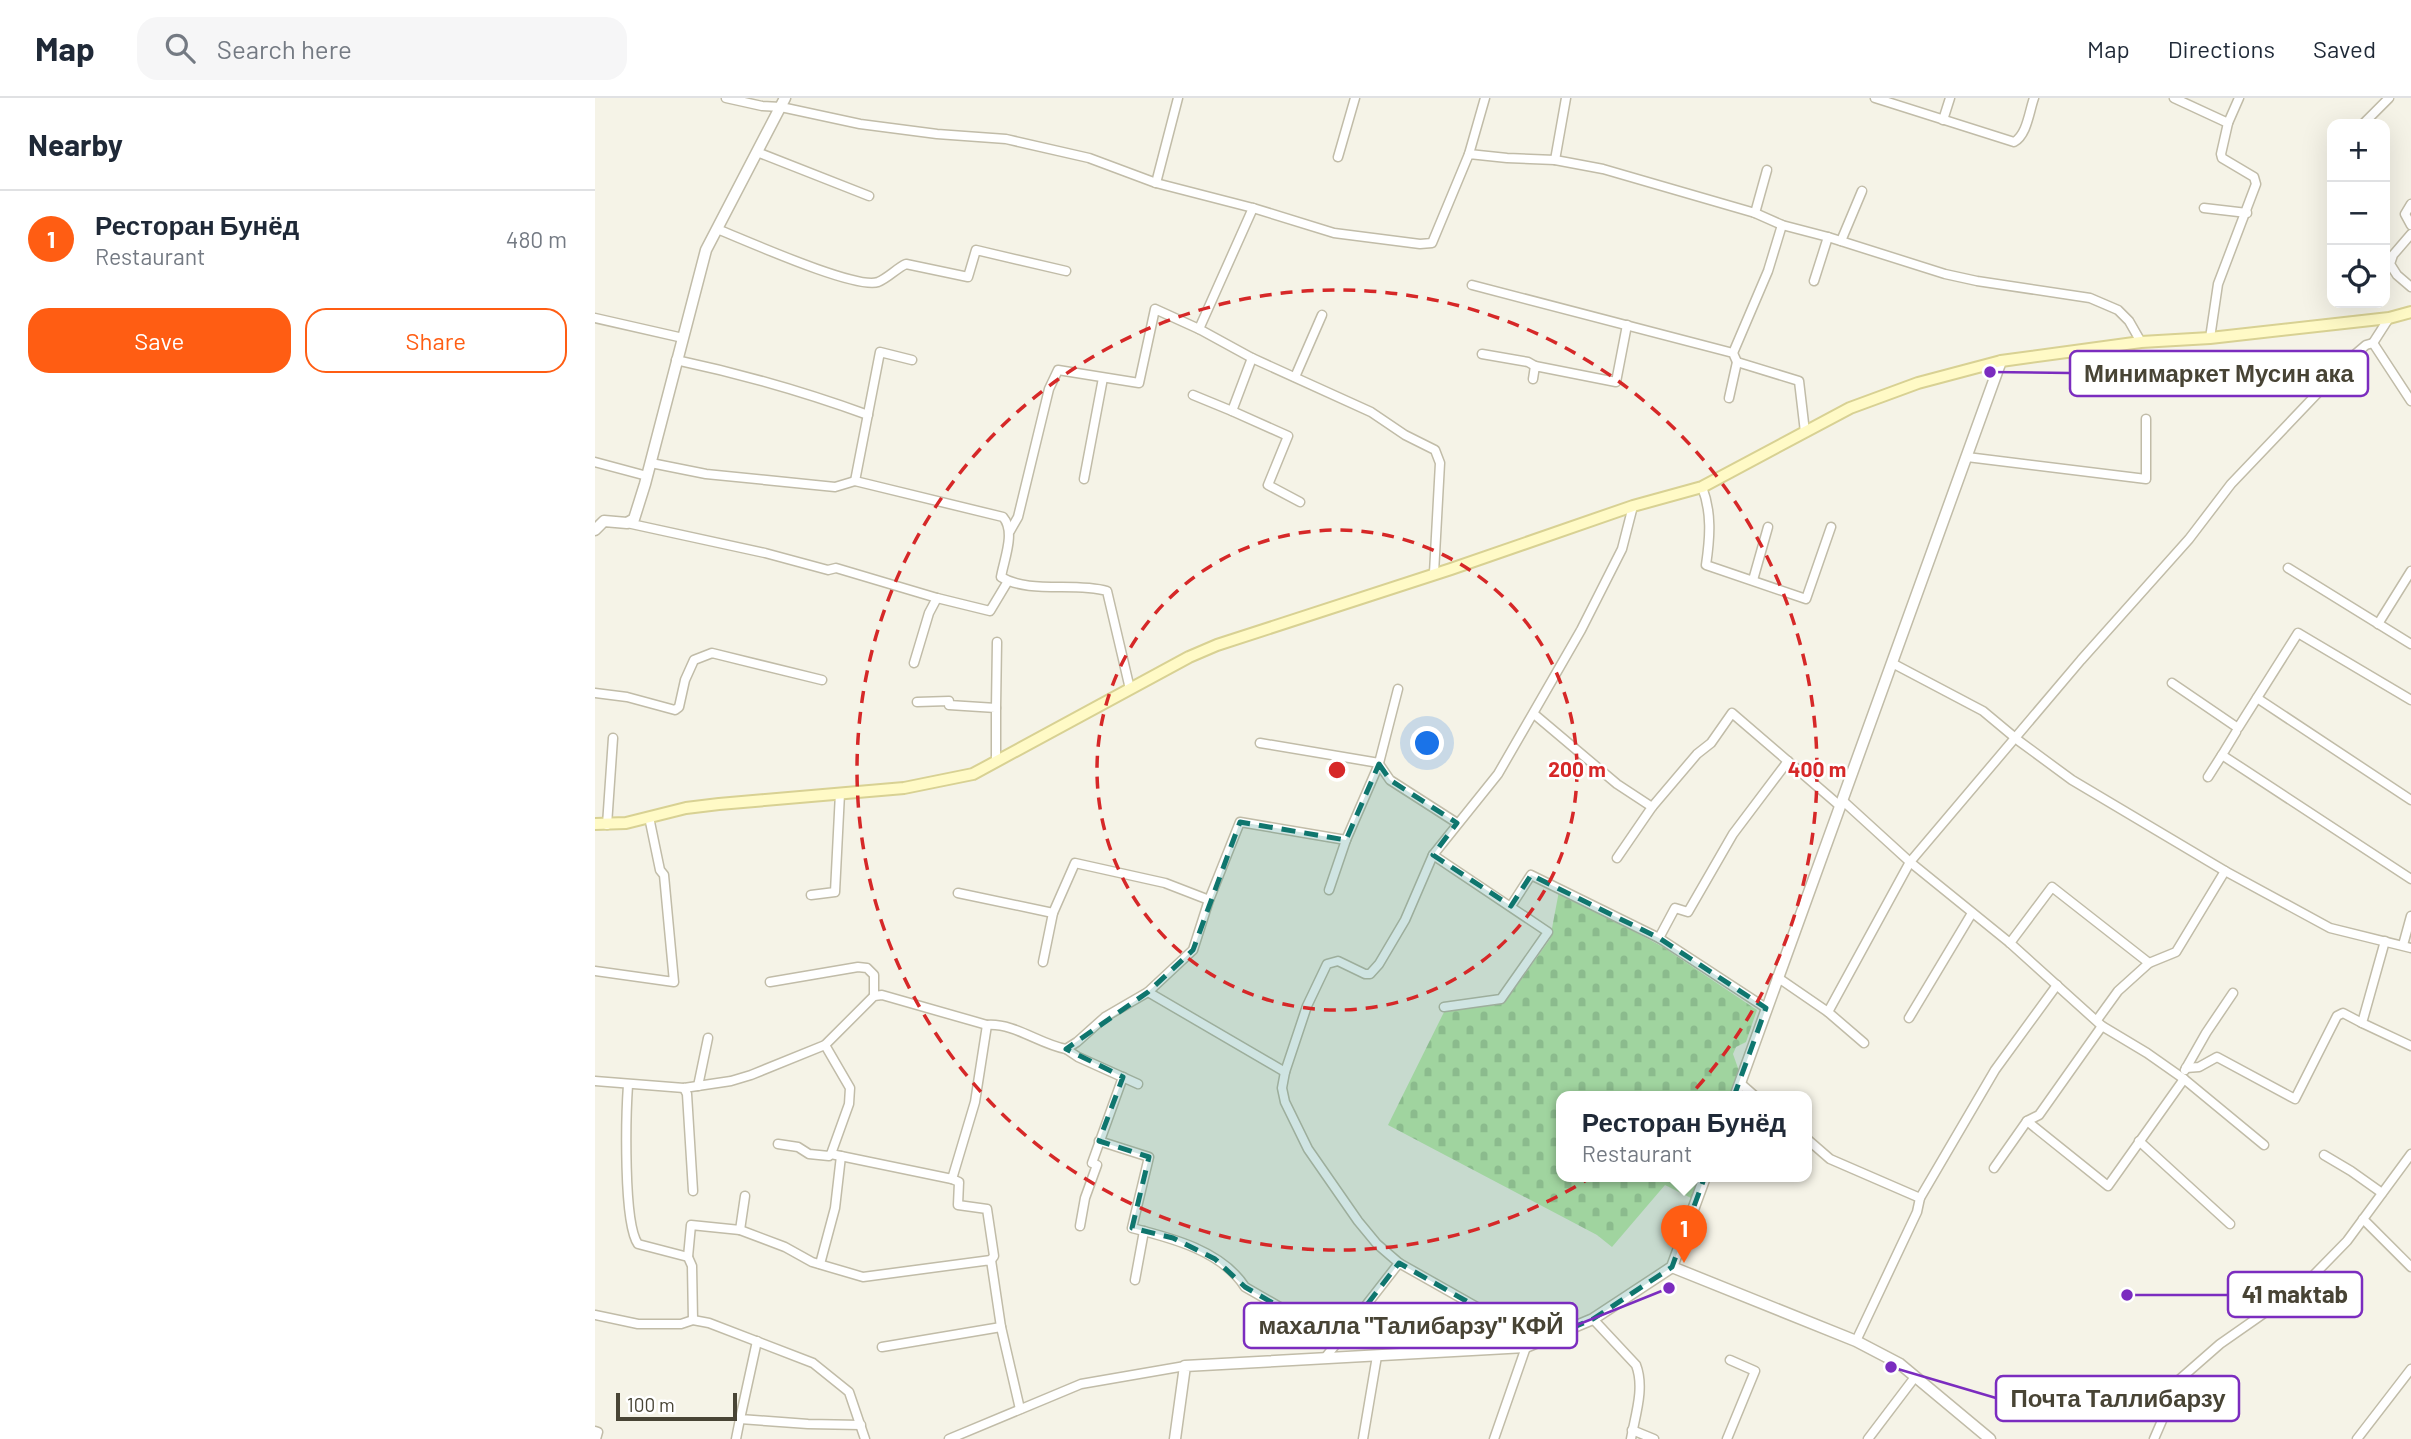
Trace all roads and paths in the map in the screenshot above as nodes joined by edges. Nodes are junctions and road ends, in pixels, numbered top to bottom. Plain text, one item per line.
1 (726, 98) edge
2 (1178, 98) edge
3 (1355, 98) edge
4 (1485, 98) edge
5 (1566, 98) edge
6 (1875, 98) edge
7 (1950, 98) edge
8 (2034, 98) edge
9 (2174, 98) edge
10 (2239, 98) edge
11 (2389, 98) edge
12 (783, 102) edge
13 (2368, 119) edge
14 (1943, 120) junction
15 (2228, 123) junction
16 (757, 152) junction
17 (1469, 154) junction
18 (1339, 157) dead end
19 (1555, 160) junction
20 (1767, 170) dead end
21 (1156, 183) junction
22 (1862, 191) dead end
23 (869, 196) dead end
24 (2411, 204) edge
25 (1253, 208) junction
26 (2204, 208) dead end
27 (1755, 213) junction
28 (2247, 213) junction
29 (1782, 225) junction
30 (2411, 225) edge
31 (717, 229) junction
32 (2411, 234) edge
33 (1829, 237) junction
34 (1841, 241) junction
35 (1066, 271) dead end
36 (1814, 281) dead end
37 (1472, 285) dead end
38 (2411, 288) edge
39 (2411, 312) edge
40 (1322, 315) dead end
41 (595, 318) edge
42 (2389, 318) junction
43 (1627, 325) junction
44 (1199, 329) junction
45 (683, 338) junction
46 (2210, 338) junction
47 (2141, 342) junction
48 (2373, 343) junction
49 (1733, 353) junction
50 (1482, 354) dead end
51 (1252, 358) junction
52 (676, 360) junction
53 (912, 360) dead end
54 (2001, 361) junction
55 (1737, 362) junction
56 (1535, 366) junction
57 (1295, 377) junction
58 (1103, 378) junction
59 (1533, 379) dead end
60 (1193, 395) dead end
61 (1729, 398) dead end
62 (2411, 401) edge
63 (1233, 411) junction
64 (868, 415) junction
65 (2146, 419) dead end
66 (1805, 432) junction
67 (1967, 457) junction
68 (595, 462) edge
69 (651, 463) junction
70 (647, 476) junction
71 (1084, 479) dead end
72 (855, 481) junction
73 (1702, 486) junction
74 (1300, 502) dead end
75 (1633, 506) junction
76 (627, 523) junction
77 (1768, 527) dead end
78 (1831, 527) dead end
79 (595, 530) edge
80 (1009, 533) junction
81 (2288, 568) dead end
82 (2411, 571) edge
83 (1434, 573) junction
84 (1753, 580) junction
85 (1008, 581) junction
86 (937, 598) junction
87 (2378, 624) junction
88 (997, 642) dead end
89 (2411, 644) edge
90 (914, 663) dead end
91 (1892, 663) junction
92 (822, 680) dead end
93 (2172, 683) dead end
94 (1130, 689) junction
95 (1398, 689) dead end
96 (595, 693) edge
97 (2257, 698) junction
98 (2411, 700) edge
99 (917, 702) dead end
100 (996, 708) junction
101 (1534, 714) junction
102 (2236, 732) dead end
103 (2015, 737) junction
104 (613, 738) dead end
105 (1260, 743) dead end
106 (2222, 755) junction
107 (1788, 761) junction
108 (996, 762) junction
109 (1378, 763) junction
110 (2208, 777) dead end
111 (840, 793) junction
112 (2411, 800) edge
113 (1841, 803) junction
114 (1652, 807) junction
115 (649, 817) junction
116 (1457, 823) junction
117 (601, 825) edge
118 (1346, 840) junction
119 (1433, 855) junction
120 (1617, 858) dead end
121 (1910, 862) junction
122 (2225, 871) junction
123 (2411, 879) edge
124 (1329, 890) dead end
125 (958, 893) dead end
126 (811, 895) dead end
127 (1209, 900) junction
128 (1511, 906) junction
129 (1053, 913) junction
130 (1972, 913) junction
131 (2411, 916) edge
132 (1659, 938) junction
133 (2385, 942) junction
134 (2010, 943) junction
135 (2407, 947) edge
136 (1043, 962) dead end
137 (2149, 963) junction
138 (595, 971) edge
139 (1777, 977) junction
140 (770, 982) dead end
141 (2057, 985) junction
142 (1147, 992) junction
143 (2233, 993) dead end
144 (874, 996) junction
145 (1444, 1007) dead end
146 (1766, 1008) junction
147 (1828, 1012) junction
148 (1909, 1018) dead end
149 (2099, 1023) junction
150 (2362, 1023) junction
151 (987, 1025) junction
152 (708, 1038) dead end
153 (1864, 1043) dead end
154 (825, 1045) junction
155 (2411, 1046) edge
156 (1066, 1049) junction
157 (1285, 1072) junction
158 (2184, 1075) junction
159 (1123, 1077) junction
160 (595, 1082) edge
161 (1740, 1083) junction
162 (1138, 1084) dead end
163 (628, 1085) junction
164 (698, 1086) junction
165 (684, 1088) junction
166 (1737, 1091) edge
167 (1749, 1091) edge
168 (2027, 1121) junction
169 (1099, 1141) junction
170 (2139, 1141) junction
171 (1812, 1143) edge
172 (778, 1144) dead end
173 (2264, 1145) dead end
174 (831, 1154) junction
175 (2411, 1154) edge
176 (841, 1156) junction
177 (2324, 1156) dead end
178 (1994, 1168) dead end
179 (953, 1180) junction
180 (1703, 1182) edge
181 (692, 1191) dead end
182 (2382, 1194) junction
183 (745, 1196) dead end
184 (1920, 1198) junction
185 (2363, 1219) junction
186 (2230, 1224) dead end
187 (1080, 1226) dead end
188 (740, 1230) junction
189 (1144, 1231) junction
190 (688, 1257) junction
191 (991, 1260) junction
192 (1399, 1263) junction
193 (820, 1264) junction
194 (2411, 1266) edge
195 (1672, 1267) junction
196 (1135, 1280) dead end
197 (596, 1315) edge
198 (1593, 1319) junction
199 (693, 1320) junction
200 (595, 1326) edge
201 (1001, 1327) junction
202 (757, 1341) junction
203 (1339, 1341) junction
204 (1856, 1341) junction
205 (882, 1347) dead end
206 (1526, 1347) junction
207 (1377, 1356) junction
208 (1325, 1358) junction
209 (1730, 1360) dead end
210 (1185, 1366) junction
211 (2411, 1369) edge
212 (1915, 1377) junction
213 (1020, 1409) junction
214 (740, 1419) junction
215 (861, 1425) junction
216 (595, 1430) edge
217 (1631, 1434) edge
218 (596, 1439) edge
219 (736, 1439) edge
220 (865, 1439) edge
221 (949, 1439) edge
222 (1175, 1439) edge
223 (1363, 1439) edge
224 (1494, 1439) edge
225 (1654, 1439) edge
226 (1727, 1439) edge
227 (1868, 1439) edge
228 (1990, 1439) edge
229 (2154, 1439) edge
230 (2357, 1439) edge

1 - 12 street
2 - 21 street
3 - 18 street
4 - 17 street
5 - 19 street
6 - 14 street
7 - 14 street
8 - 14 street
9 - 15 street
10 - 15 street
11 - 13 street
12 - 16 street
12 - 21 street
15 - 28 street
16 - 23 street
16 - 31 street
17 - 19 street
17 - 25 street
19 - 27 street
20 - 27 street
21 - 25 street
22 - 34 street
24 - 30 street
25 - 44 street
26 - 28 street
27 - 29 street
28 - 46 street
29 - 33 street
29 - 49 street
31 - 35 street
31 - 45 street
32 - 38 street
33 - 34 street
33 - 36 street
34 - 47 street
37 - 43 street
39 - 42 main road
40 - 57 street
41 - 45 street
42 - 46 main road
42 - 48 street
43 - 49 street
43 - 56 street
44 - 51 street
44 - 58 street
45 - 52 street
46 - 47 main road
47 - 54 main road
48 - 62 street
48 - 103 street
49 - 55 street
50 - 56 street
51 - 57 street
51 - 63 street
52 - 64 street
52 - 69 street
53 - 64 street
54 - 66 main road
54 - 67 street
55 - 61 street
55 - 66 street
56 - 59 street
57 - 83 street
58 - 71 street
58 - 80 street
60 - 63 street
63 - 74 street
64 - 72 street
65 - 67 street
66 - 73 main road
67 - 91 street
68 - 70 street
69 - 70 street
69 - 72 street
70 - 76 street
72 - 80 street
73 - 75 main road
73 - 84 street
75 - 83 main road
75 - 101 street
76 - 79 street
76 - 86 street
77 - 84 street
78 - 84 street
80 - 85 street
81 - 87 street
82 - 87 street
83 - 94 main road
85 - 86 street
85 - 94 street
86 - 90 street
87 - 89 street
88 - 100 street
91 - 103 street
91 - 113 street
92 - 96 street
93 - 97 street
94 - 108 main road
95 - 109 street
97 - 98 street
97 - 112 street
99 - 100 street
100 - 108 street
101 - 114 street
101 - 116 street
102 - 106 street
103 - 121 street
103 - 122 street
104 - 117 street
105 - 109 street
106 - 110 street
106 - 123 street
107 - 113 street
107 - 114 street
107 - 132 street
108 - 111 main road
109 - 116 street
109 - 118 street
111 - 115 main road
111 - 126 street
113 - 121 street
113 - 139 street
114 - 120 street
115 - 117 main road
115 - 138 street
116 - 119 street
118 - 124 street
118 - 127 street
119 - 128 street
119 - 157 street
121 - 130 street
121 - 147 street
122 - 133 street
122 - 137 street
125 - 129 street
127 - 129 street
127 - 142 street
128 - 132 street
128 - 145 street
129 - 136 street
130 - 134 street
130 - 148 street
131 - 135 street
132 - 146 street
133 - 135 street
133 - 150 street
134 - 137 street
134 - 141 street
137 - 149 street
139 - 146 street
139 - 147 street
140 - 144 street
141 - 149 street
141 - 184 street
142 - 156 street
142 - 157 street
143 - 158 street
144 - 151 street
144 - 154 street
146 - 161 street
147 - 153 street
149 - 158 street
149 - 168 street
150 - 155 street
150 - 158 street
151 - 156 street
151 - 179 street
152 - 164 street
154 - 164 street
154 - 174 street
156 - 159 street
157 - 192 street
158 - 170 street
158 - 173 street
159 - 162 street
159 - 169 street
160 - 163 street
161 - 166 street
161 - 167 street
163 - 165 street
163 - 190 street
164 - 165 street
165 - 181 street
168 - 170 street
168 - 178 street
169 - 187 street
169 - 189 street
170 - 186 street
171 - 184 street
172 - 174 street
174 - 176 street
175 - 182 street
176 - 179 street
176 - 193 street
177 - 182 street
179 - 191 street
180 - 195 street
182 - 185 street
183 - 188 street
184 - 204 street
185 - 194 street
185 - 229 street
188 - 190 street
188 - 193 street
189 - 196 street
189 - 203 street
190 - 199 street
191 - 193 street
191 - 201 street
192 - 203 street
192 - 206 street
195 - 198 street
195 - 204 street
197 - 199 street
197 - 200 street
198 - 206 street
198 - 217 street
199 - 202 street
201 - 205 street
201 - 213 street
202 - 214 street
202 - 215 street
203 - 208 street
204 - 212 street
206 - 207 street
206 - 224 street
207 - 208 street
207 - 223 street
208 - 210 street
209 - 226 street
210 - 213 street
210 - 222 street
211 - 230 street
212 - 227 street
212 - 228 street
213 - 221 street
214 - 215 street
214 - 219 street
215 - 220 street
216 - 218 street
217 - 225 street

